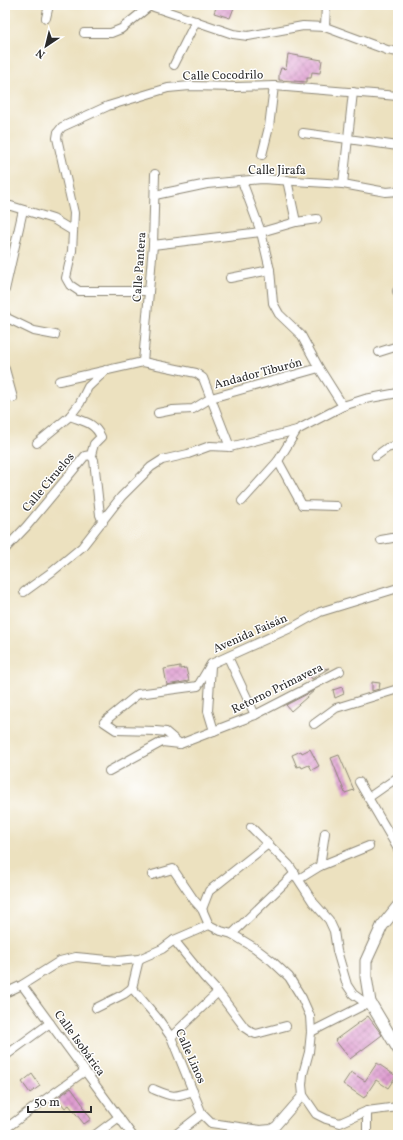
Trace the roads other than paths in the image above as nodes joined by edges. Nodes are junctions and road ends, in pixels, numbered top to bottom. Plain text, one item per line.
1 (49, 5) edge
2 (326, 5) edge
3 (148, 7) edge
4 (46, 18) dead end
5 (196, 21) junction
6 (325, 28) junction
7 (84, 33) dead end
8 (398, 52) edge
9 (174, 65) dead end
10 (274, 86) junction
11 (353, 92) junction
12 (398, 96) edge
13 (303, 133) dead end
14 (348, 138) junction
15 (398, 146) edge
16 (262, 154) dead end
17 (156, 174) dead end
18 (287, 180) junction
19 (242, 182) junction
20 (343, 184) junction
21 (398, 191) edge
22 (155, 195) junction
23 (5, 206) edge
24 (23, 210) junction
25 (317, 219) dead end
26 (296, 222) junction
27 (73, 231) junction
28 (261, 232) junction
29 (153, 245) junction
30 (270, 270) junction
31 (230, 278) dead end
32 (5, 290) edge
33 (149, 291) junction
34 (5, 314) edge
35 (55, 335) dead end
36 (398, 346) edge
37 (379, 352) dead end
38 (143, 362) junction
39 (319, 368) junction
40 (5, 369) edge
41 (106, 370) junction
42 (59, 380) dead end
43 (398, 393) edge
44 (13, 398) dead end
45 (211, 398) junction
46 (343, 406) junction
47 (158, 413) dead end
48 (70, 416) junction
49 (297, 430) junction
50 (37, 443) dead end
51 (398, 445) edge
52 (230, 447) junction
53 (91, 455) junction
54 (376, 456) dead end
55 (278, 461) junction
56 (242, 501) dead end
57 (336, 506) dead end
58 (103, 522) junction
59 (398, 538) edge
60 (381, 540) dead end
61 (5, 549) edge
62 (398, 588) edge
63 (24, 592) dead end
64 (228, 657) junction
65 (211, 664) junction
66 (340, 671) dead end
67 (398, 689) edge
68 (255, 715) junction
69 (314, 724) dead end
70 (214, 731) junction
71 (180, 744) junction
72 (109, 771) dead end
73 (398, 778) edge
74 (359, 782) dead end
75 (368, 798) junction
76 (251, 827) dead end
77 (325, 833) dead end
78 (395, 837) edge
79 (268, 844) junction
80 (369, 846) dead end
81 (398, 849) edge
82 (320, 866) junction
83 (152, 875) dead end
84 (297, 876) junction
85 (398, 906) edge
86 (202, 909) junction
87 (209, 925) junction
88 (232, 934) junction
89 (174, 940) junction
90 (139, 959) junction
91 (22, 985) junction
92 (132, 988) junction
93 (218, 992) junction
94 (5, 993) edge
95 (369, 1003) junction
96 (96, 1008) dead end
97 (50, 1023) junction
98 (286, 1026) dead end
99 (311, 1032) junction
100 (171, 1037) junction
101 (398, 1047) edge
102 (5, 1056) edge
103 (85, 1071) junction
104 (153, 1089) dead end
105 (193, 1091) junction
106 (303, 1095) junction
107 (398, 1107) edge
108 (367, 1111) junction
109 (202, 1114) junction
110 (119, 1117) junction
111 (5, 1130) edge
112 (261, 1133) edge
113 (95, 1135) edge
114 (132, 1135) edge
115 (176, 1135) edge
116 (367, 1135) edge

1 - 4 street
2 - 6 street
3 - 5 street
3 - 7 street
5 - 6 street
5 - 9 street
6 - 8 street
10 - 11 street, Calle Cocodrilo
10 - 16 street
10 - 27 street, Calle Cocodrilo
11 - 12 street, Calle Cocodrilo
11 - 14 street
13 - 14 street
14 - 15 street
14 - 20 street
17 - 22 street, Calle Pantera
18 - 19 street, Calle Jirafa
18 - 20 street, Calle Jirafa
18 - 26 street
19 - 22 street, Calle Jirafa
19 - 28 street
20 - 21 street, Calle Jirafa
22 - 29 street, Calle Pantera
23 - 24 street
24 - 27 street
24 - 32 street
25 - 26 street
26 - 28 street
27 - 33 street
28 - 29 street
28 - 30 street
29 - 33 street, Calle Pantera
30 - 31 street
30 - 39 street
33 - 38 street, Calle Pantera
34 - 35 street
36 - 37 street
38 - 41 street
38 - 45 street
39 - 45 street, Andador Tiburón
39 - 46 street
40 - 44 street
41 - 42 street
41 - 48 street
43 - 46 street
45 - 47 street, Andador Tiburón
45 - 52 street
46 - 49 street
48 - 50 street
48 - 53 street
49 - 52 street
49 - 55 street
51 - 54 street
52 - 58 street
53 - 58 street
53 - 61 street, Calle Ciruelos
55 - 56 street
55 - 57 street
58 - 63 street
59 - 60 street
62 - 64 street, Avenida Faisán
64 - 65 street, Avenida Faisán
64 - 68 street
65 - 70 street
65 - 71 street, Avenida Faisán
66 - 68 street, Retorno Primavera
67 - 69 street
68 - 70 street, Retorno Primavera
70 - 71 street, Retorno Primavera
71 - 72 street
73 - 75 street
74 - 75 street
75 - 78 street
76 - 79 street
77 - 82 street
78 - 81 street
79 - 84 street
79 - 86 street
80 - 82 street
82 - 84 street
83 - 86 street
84 - 88 street
84 - 95 street
85 - 95 main road
86 - 87 street
87 - 88 street
87 - 89 street
88 - 99 street
89 - 90 street
89 - 93 street
90 - 91 street
90 - 92 street
91 - 94 street
91 - 97 street, Calle Isobárica
92 - 96 street
92 - 100 street, Calle Linos
93 - 98 street
93 - 100 street
95 - 99 street
95 - 101 main road
97 - 102 street
97 - 103 street, Calle Isobárica
99 - 106 street
100 - 105 street, Calle Linos
103 - 110 street, Calle Isobárica
103 - 111 street
104 - 105 street
105 - 109 street, Calle Linos
106 - 108 street
106 - 112 street
107 - 108 street
108 - 116 street
109 - 112 street
109 - 115 street
110 - 113 street
110 - 114 street, Calle Isobárica

